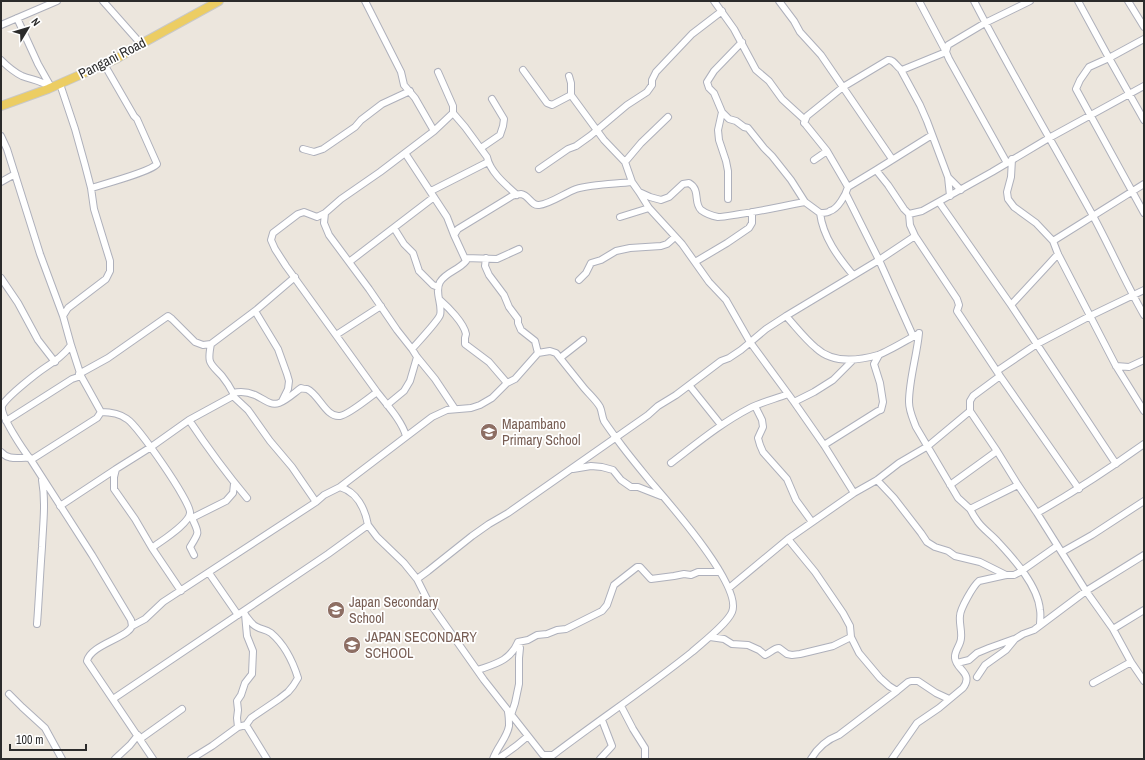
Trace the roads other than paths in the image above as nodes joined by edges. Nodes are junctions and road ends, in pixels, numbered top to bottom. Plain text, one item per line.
1 (57, 1) edge
2 (103, 1) edge
3 (219, 1) edge
4 (365, 1) edge
5 (714, 1) edge
6 (779, 1) edge
7 (919, 1) edge
8 (974, 1) edge
9 (1030, 1) edge
10 (1078, 1) edge
11 (1128, 1) edge
12 (722, 11) junction
13 (17, 18) junction
14 (985, 23) junction
15 (1, 25) edge
16 (1144, 27) edge
17 (1144, 39) edge
18 (742, 42) junction
19 (141, 44) junction
20 (946, 52) junction
21 (1109, 58) junction
22 (1, 60) edge
23 (104, 64) junction
24 (523, 70) dead end
25 (901, 70) junction
26 (438, 72) dead end
27 (569, 76) dead end
28 (60, 84) junction
29 (1144, 86) edge
30 (843, 87) junction
31 (51, 88) junction
32 (410, 92) junction
33 (1129, 94) junction
34 (571, 95) junction
35 (492, 99) dead end
36 (1, 106) edge
37 (722, 112) junction
38 (452, 113) junction
39 (1090, 115) junction
40 (668, 117) dead end
41 (805, 120) junction
42 (1144, 120) edge
43 (596, 130) junction
44 (434, 131) junction
45 (932, 135) junction
46 (1, 136) edge
47 (1049, 138) junction
48 (480, 148) junction
49 (303, 149) dead end
50 (827, 151) junction
51 (405, 153) junction
52 (892, 159) junction
53 (814, 160) dead end
54 (1010, 161) junction
55 (488, 162) junction
56 (625, 162) junction
57 (539, 169) dead end
58 (876, 170) junction
59 (15, 174) junction
60 (948, 178) junction
61 (1, 182) edge
62 (632, 182) junction
63 (1144, 184) edge
64 (848, 187) junction
65 (91, 188) junction
66 (960, 190) junction
67 (431, 191) junction
68 (1132, 191) junction
69 (639, 192) junction
70 (846, 194) junction
71 (517, 195) junction
72 (950, 196) junction
73 (434, 197) junction
74 (728, 199) dead end
75 (805, 202) junction
76 (939, 202) junction
77 (649, 208) junction
78 (752, 212) junction
79 (325, 213) junction
80 (820, 213) junction
81 (1144, 213) edge
82 (909, 214) junction
83 (1093, 216) junction
84 (620, 217) dead end
85 (394, 228) junction
86 (454, 236) junction
87 (915, 236) junction
88 (675, 237) junction
89 (1053, 241) junction
90 (519, 249) dead end
91 (1058, 254) junction
92 (465, 258) junction
93 (486, 258) junction
94 (879, 260) junction
95 (349, 262) junction
96 (695, 262) junction
97 (852, 275) junction
98 (294, 277) junction
99 (1, 278) edge
100 (579, 280) dead end
101 (438, 287) junction
102 (1144, 290) edge
103 (1133, 296) junction
104 (440, 300) junction
105 (1011, 305) junction
106 (381, 306) junction
107 (255, 311) junction
108 (1144, 315) edge
109 (63, 316) junction
110 (786, 316) junction
111 (1090, 316) junction
112 (336, 335) junction
113 (913, 336) junction
114 (583, 340) dead end
115 (750, 342) junction
116 (210, 344) junction
117 (1037, 344) junction
118 (71, 346) junction
119 (412, 349) junction
120 (538, 353) junction
121 (878, 355) junction
122 (417, 357) junction
123 (560, 358) junction
124 (853, 360) junction
125 (1144, 360) edge
126 (55, 362) junction
127 (1116, 366) junction
128 (998, 373) junction
129 (80, 375) junction
130 (507, 383) junction
131 (689, 385) junction
132 (377, 392) junction
133 (233, 394) junction
134 (788, 394) junction
135 (281, 402) junction
136 (794, 402) junction
137 (387, 405) junction
138 (755, 406) junction
139 (2, 407) edge
140 (455, 409) junction
141 (970, 411) junction
142 (1144, 411) edge
143 (101, 412) junction
144 (189, 420) junction
145 (6, 421) junction
146 (721, 425) junction
147 (406, 436) junction
148 (616, 437) junction
149 (1144, 444) edge
150 (824, 445) junction
151 (926, 446) junction
152 (152, 447) junction
153 (997, 451) junction
154 (1, 452) edge
155 (30, 459) junction
156 (671, 463) dead end
157 (1116, 464) junction
158 (116, 469) junction
159 (571, 469) junction
160 (41, 476) junction
161 (877, 480) junction
162 (234, 484) junction
163 (950, 485) junction
164 (1018, 485) junction
165 (340, 487) junction
166 (1079, 489) junction
167 (854, 493) junction
168 (247, 498) dead end
169 (664, 498) junction
170 (1144, 501) edge
171 (316, 502) junction
172 (60, 506) junction
173 (970, 509) junction
174 (1037, 513) junction
175 (191, 516) junction
176 (812, 522) junction
177 (368, 525) junction
178 (788, 539) junction
179 (1057, 546) junction
180 (152, 548) junction
181 (1062, 552) junction
182 (194, 555) dead end
183 (1144, 555) edge
184 (720, 572) junction
185 (208, 573) junction
186 (1019, 573) junction
187 (1006, 575) junction
188 (417, 579) junction
189 (729, 588) junction
190 (181, 590) junction
191 (1086, 591) junction
192 (1144, 610) edge
193 (243, 614) junction
194 (37, 624) dead end
195 (1040, 625) junction
196 (132, 626) junction
197 (1113, 630) junction
198 (710, 637) junction
199 (851, 637) junction
200 (1015, 639) junction
201 (518, 642) junction
202 (1132, 662) junction
203 (957, 663) junction
204 (478, 670) junction
205 (977, 678) dead end
206 (1144, 681) edge
207 (1093, 683) dead end
208 (897, 691) junction
209 (9, 694) dead end
210 (113, 699) junction
211 (949, 699) junction
212 (621, 706) junction
213 (182, 709) dead end
214 (510, 713) junction
215 (602, 720) junction
216 (246, 724) junction
217 (238, 727) junction
218 (528, 736) junction
219 (139, 737) junction
220 (545, 757) edge
221 (62, 759) edge
222 (115, 759) edge
223 (154, 759) edge
224 (191, 759) edge
225 (267, 759) edge
226 (493, 759) edge
227 (498, 759) edge
228 (600, 759) edge
229 (645, 759) edge
230 (811, 759) edge
231 (892, 759) edge

1 - 13 street
2 - 19 street
3 - 19 main road, Pangani Road
4 - 32 street
5 - 12 street
6 - 30 street
7 - 20 street
8 - 14 street
9 - 14 street
10 - 21 street
11 - 16 street
12 - 18 street
12 - 43 street
13 - 15 street
13 - 31 street
14 - 20 street
14 - 47 street
17 - 21 street
18 - 37 street
18 - 41 street
19 - 23 main road, Pangani Road
20 - 25 street
20 - 54 street
21 - 33 street
21 - 39 street
22 - 31 street
23 - 28 main road, Pangani Road
23 - 65 street
24 - 34 street
25 - 30 street
25 - 45 street
26 - 38 street
27 - 34 street
28 - 31 main road, Pangani Road
28 - 65 street
29 - 33 street
30 - 41 street
30 - 52 street
31 - 36 main road, Pangani Road
32 - 44 street
32 - 49 street
33 - 39 street
33 - 42 street
34 - 43 street
35 - 48 street
37 - 74 street
37 - 75 street
38 - 44 street
38 - 48 street
39 - 47 street
39 - 68 street
40 - 56 street
41 - 50 street
43 - 56 street
43 - 57 street
44 - 51 street
45 - 52 street
45 - 60 street
46 - 59 street
47 - 54 street
47 - 83 street
48 - 55 street
50 - 53 street
50 - 64 street
51 - 67 street
51 - 79 street
52 - 58 street
54 - 66 street
54 - 89 street
55 - 67 street
55 - 71 street
56 - 62 street
58 - 64 street
58 - 82 street
59 - 61 street
59 - 109 street
60 - 66 street
60 - 72 street
62 - 69 street
62 - 71 street
63 - 68 street
64 - 70 street
65 - 109 street
66 - 72 street
67 - 73 street
68 - 81 street
68 - 83 street
69 - 77 street
69 - 78 street
70 - 80 street
70 - 94 street
71 - 86 street
72 - 76 street
73 - 85 street
73 - 86 street
75 - 78 street
75 - 80 street
76 - 82 street
76 - 105 street
77 - 84 street
77 - 88 street
78 - 96 street
79 - 95 street
79 - 98 street
80 - 97 street
82 - 87 street
83 - 89 street
83 - 103 street
85 - 95 street
85 - 101 street
86 - 92 street
87 - 94 street
87 - 128 street
88 - 96 street
88 - 100 street
89 - 91 street
90 - 93 street
91 - 105 street
91 - 111 street
92 - 93 street
92 - 101 street
93 - 120 street
94 - 97 street
94 - 113 street
95 - 106 street
96 - 115 street
97 - 110 street
98 - 107 street
98 - 112 street
99 - 126 street
101 - 104 street
102 - 103 street
103 - 108 street
103 - 111 street
104 - 119 street
104 - 130 street
105 - 117 street
106 - 112 street
106 - 119 street
107 - 116 street
107 - 135 street
109 - 118 street
110 - 115 street
110 - 124 street
111 - 117 street
111 - 127 street
112 - 132 street
113 - 121 street
113 - 151 street
114 - 123 street
115 - 131 street
115 - 134 street
116 - 129 street
116 - 133 street
117 - 128 street
117 - 157 street
118 - 126 street
118 - 129 street
119 - 122 street
120 - 123 street
120 - 130 street
121 - 124 street
121 - 150 street
122 - 137 street
122 - 140 street
123 - 148 street
124 - 136 street
125 - 127 street
126 - 139 street
127 - 142 street
128 - 141 street
128 - 166 street
129 - 143 street
129 - 145 street
130 - 140 street
131 - 146 street
131 - 148 street
132 - 135 street
132 - 137 street
133 - 135 street
133 - 144 street
133 - 171 street
134 - 136 street
134 - 138 street
136 - 150 street
137 - 147 street
138 - 146 street
138 - 176 street
139 - 145 street
140 - 147 street
141 - 151 street
141 - 153 street
143 - 152 street
143 - 155 street
144 - 152 street
144 - 162 street
145 - 155 street
146 - 156 street
147 - 165 street
148 - 159 street
148 - 169 street
149 - 157 street
150 - 167 street
151 - 161 street
151 - 163 street
152 - 158 street
152 - 175 street
153 - 163 street
153 - 164 street
154 - 155 street
155 - 160 street
157 - 166 street
158 - 172 street
158 - 180 street
159 - 169 street
159 - 188 street
160 - 172 street
160 - 194 street
161 - 167 street
161 - 187 street
162 - 168 street
162 - 175 street
163 - 173 street
164 - 173 street
164 - 174 street
165 - 171 street
165 - 177 street
166 - 174 street
167 - 176 street
169 - 184 street
170 - 181 street
171 - 185 street
172 - 196 street
173 - 186 street
174 - 179 street
175 - 180 street
175 - 182 street
176 - 178 street
177 - 188 street
177 - 193 street
178 - 189 street
178 - 199 street
179 - 181 street
179 - 186 street
180 - 190 street
181 - 191 street
183 - 191 street
184 - 189 street
184 - 201 street
185 - 190 street
185 - 193 street
186 - 187 street
186 - 195 street
187 - 203 street
188 - 204 street
189 - 198 street
190 - 196 street
191 - 195 street
191 - 197 street
192 - 197 street
193 - 210 street
193 - 216 street
193 - 217 street
195 - 200 street
196 - 210 street
197 - 202 street
198 - 199 street
198 - 212 street
199 - 208 street
200 - 203 street
200 - 205 street
201 - 204 street
201 - 214 street
202 - 206 street
202 - 207 street
203 - 211 street
204 - 214 street
208 - 211 street
208 - 230 street
209 - 221 street
210 - 219 street
211 - 231 street
212 - 215 street
212 - 229 street
213 - 219 street
214 - 218 street
214 - 226 street
215 - 220 street
215 - 228 street
216 - 217 street
216 - 225 street
217 - 224 street
218 - 220 street
218 - 227 street
219 - 222 street
219 - 223 street

